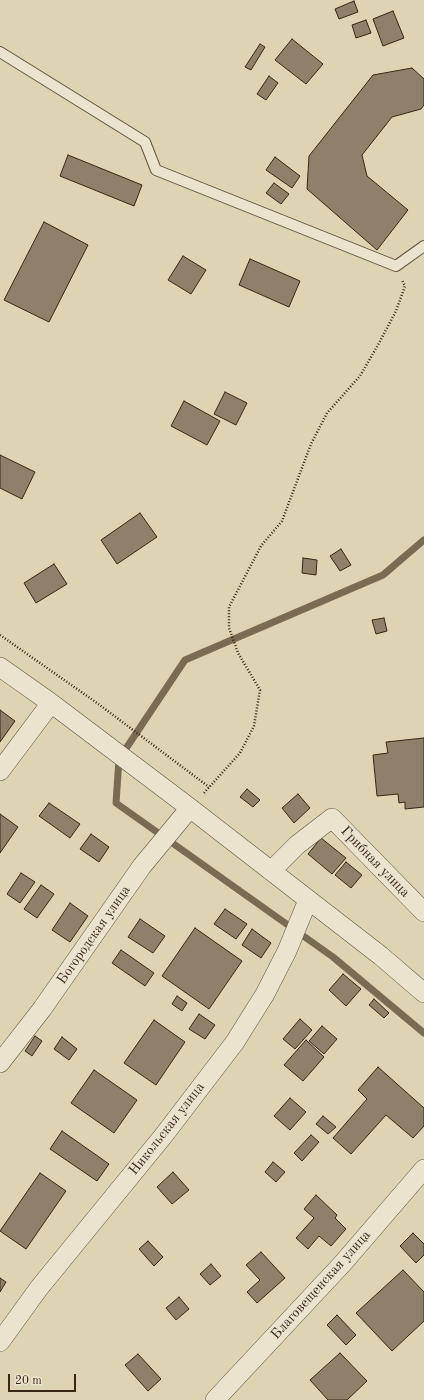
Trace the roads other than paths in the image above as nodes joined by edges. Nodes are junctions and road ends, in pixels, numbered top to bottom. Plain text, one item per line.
1 (0, 52) edge
2 (424, 246) edge
3 (0, 667) edge
4 (51, 703) junction
5 (0, 771) edge
6 (190, 808) junction
7 (271, 871) junction
8 (308, 900) junction
9 (424, 912) edge
10 (424, 993) edge
11 (0, 1064) edge
12 (424, 1168) edge
13 (0, 1342) edge
14 (215, 1400) edge

1 - 2 lane
3 - 4 street
4 - 5 street
4 - 6 street
6 - 7 street
6 - 11 street, Богородская улица
7 - 8 street
7 - 9 street, Грибная улица
8 - 10 street
8 - 13 street, Никольская улица
12 - 14 street, Благовещенская улица

